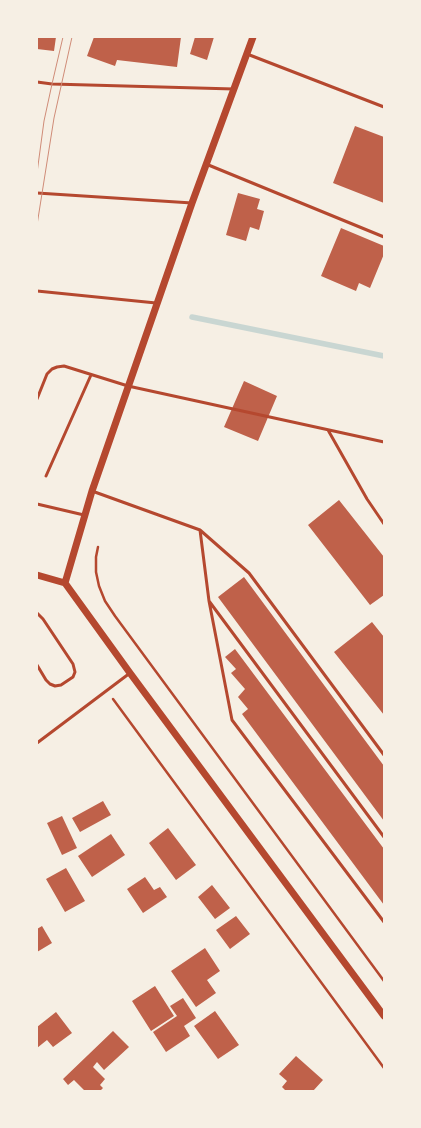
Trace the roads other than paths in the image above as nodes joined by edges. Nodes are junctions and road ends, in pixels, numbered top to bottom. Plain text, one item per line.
1 (253, 37) edge
2 (247, 54) junction
3 (37, 82) edge
4 (234, 89) junction
5 (384, 107) edge
6 (206, 164) junction
7 (37, 193) edge
8 (192, 203) junction
9 (384, 237) edge
10 (37, 291) edge
11 (158, 303) junction
12 (91, 375) junction
13 (128, 386) junction
14 (37, 399) edge
15 (328, 430) junction
16 (384, 442) edge
17 (46, 476) dead end
18 (92, 491) junction
19 (37, 504) edge
20 (84, 515) junction
21 (384, 524) edge
22 (200, 530) junction
23 (37, 575) edge
24 (65, 583) junction
25 (209, 601) junction
26 (37, 613) edge
27 (37, 665) edge
28 (130, 673) junction
29 (37, 743) edge
30 (384, 755) edge
31 (384, 837) edge
32 (384, 922) edge
33 (384, 1016) edge

1 - 2 street
2 - 4 street
2 - 5 lane
3 - 4 lane
4 - 6 street
6 - 8 street
6 - 9 lane
7 - 8 lane
8 - 11 street
10 - 11 lane
11 - 13 street
12 - 13 lane
12 - 14 lane
12 - 17 lane
13 - 15 lane
13 - 18 street
15 - 16 lane
15 - 21 lane
18 - 20 street
18 - 22 lane
19 - 20 lane
20 - 24 street
22 - 25 lane
22 - 30 lane
23 - 24 street
24 - 28 street
25 - 31 lane
25 - 32 lane
26 - 27 lane
28 - 29 lane
28 - 33 street

